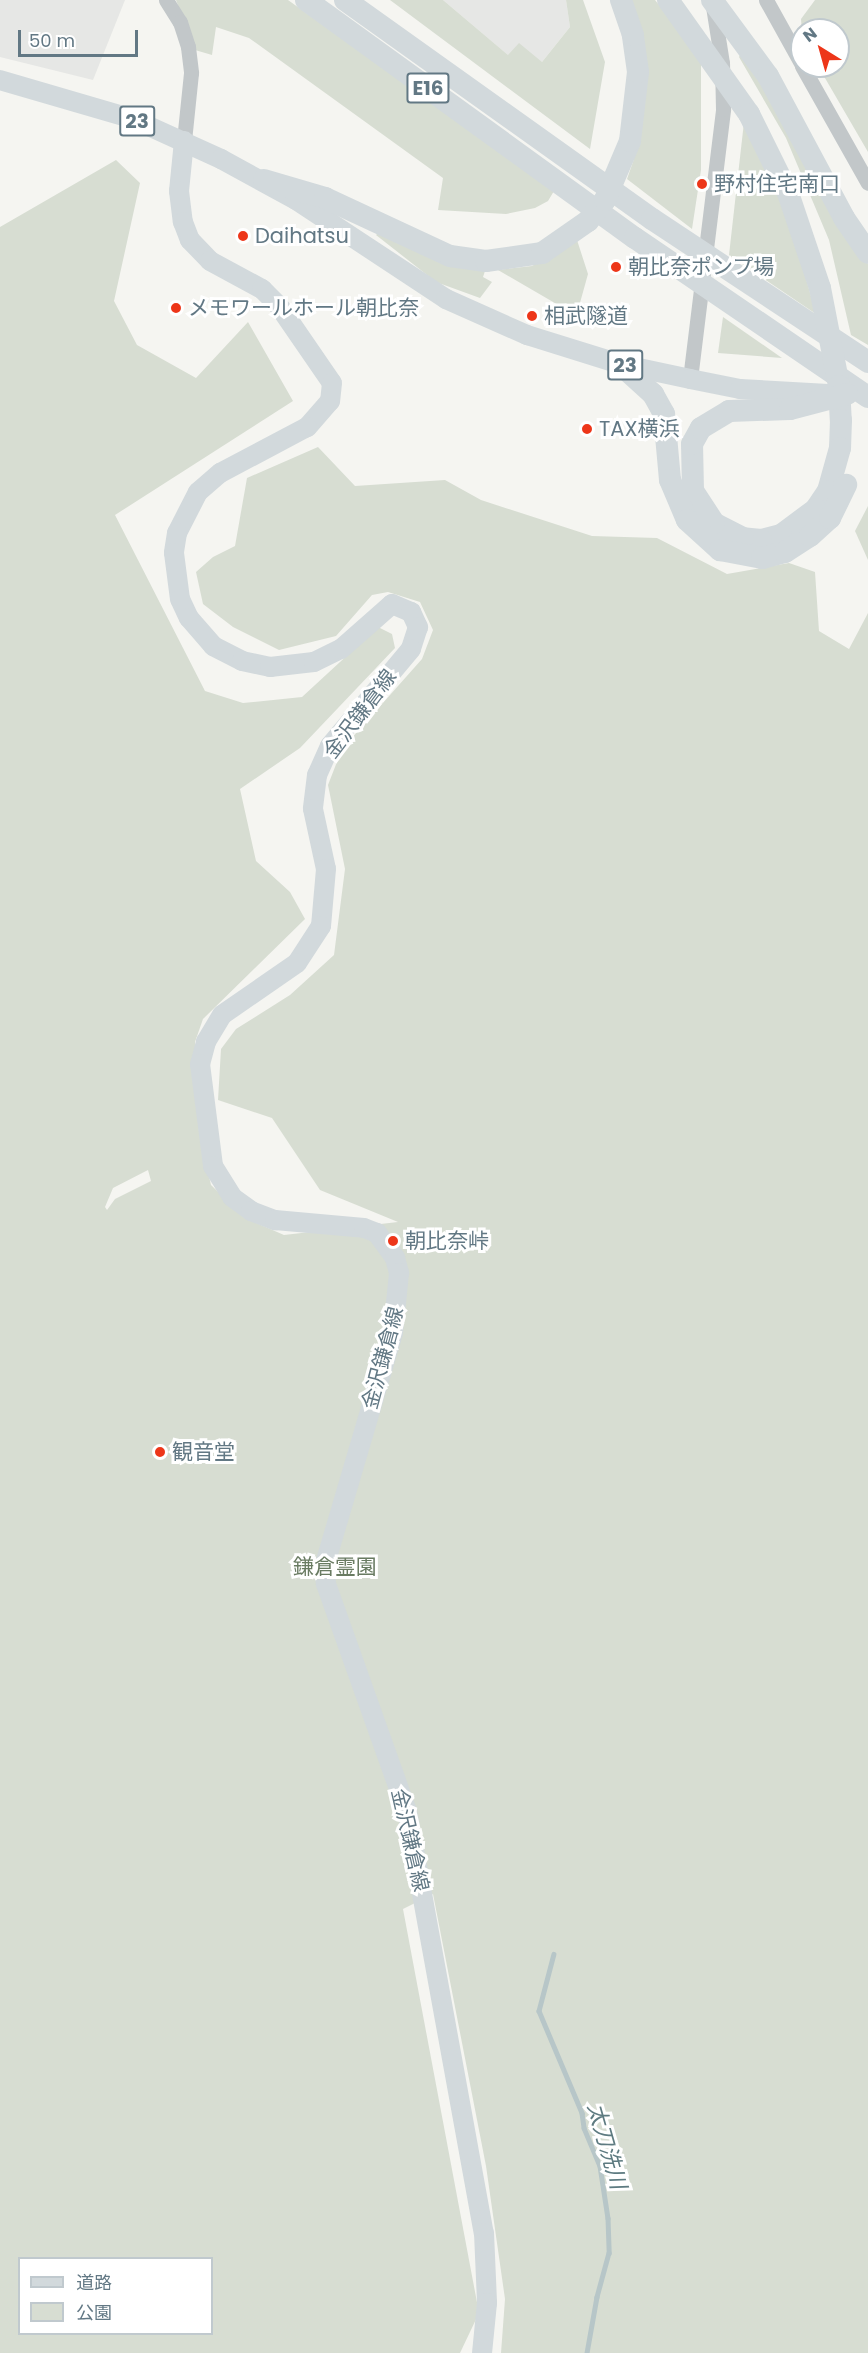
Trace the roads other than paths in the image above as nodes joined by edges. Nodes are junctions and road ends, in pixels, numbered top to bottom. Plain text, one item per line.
1 (166, 0) edge
2 (306, 0) edge
3 (345, 0) edge
4 (372, 0) edge
5 (621, 0) edge
6 (712, 0) edge
7 (766, 0) edge
8 (681, 4) edge
9 (790, 44) edge
10 (809, 78) edge
11 (0, 80) edge
12 (523, 128) junction
13 (184, 141) junction
14 (264, 180) junction
15 (868, 183) edge
16 (868, 253) edge
17 (851, 363) edge
18 (620, 364) junction
19 (690, 379) junction
20 (861, 395) edge
21 (849, 419) junction
22 (482, 2353) edge

1 - 13 street
2 - 20 highway, E16
3 - 12 highway, E16
4 - 12 highway
5 - 14 highway
6 - 16 highway
6 - 19 street
7 - 9 street
8 - 17 highway
10 - 15 street
11 - 13 main road, 23
12 - 17 highway, E16
13 - 14 main road, 23
13 - 22 main road, 金沢鎌倉線
14 - 18 main road, 23
17 - 21 highway
18 - 19 main road, 23
18 - 21 highway
19 - 20 main road, 23
20 - 21 highway

